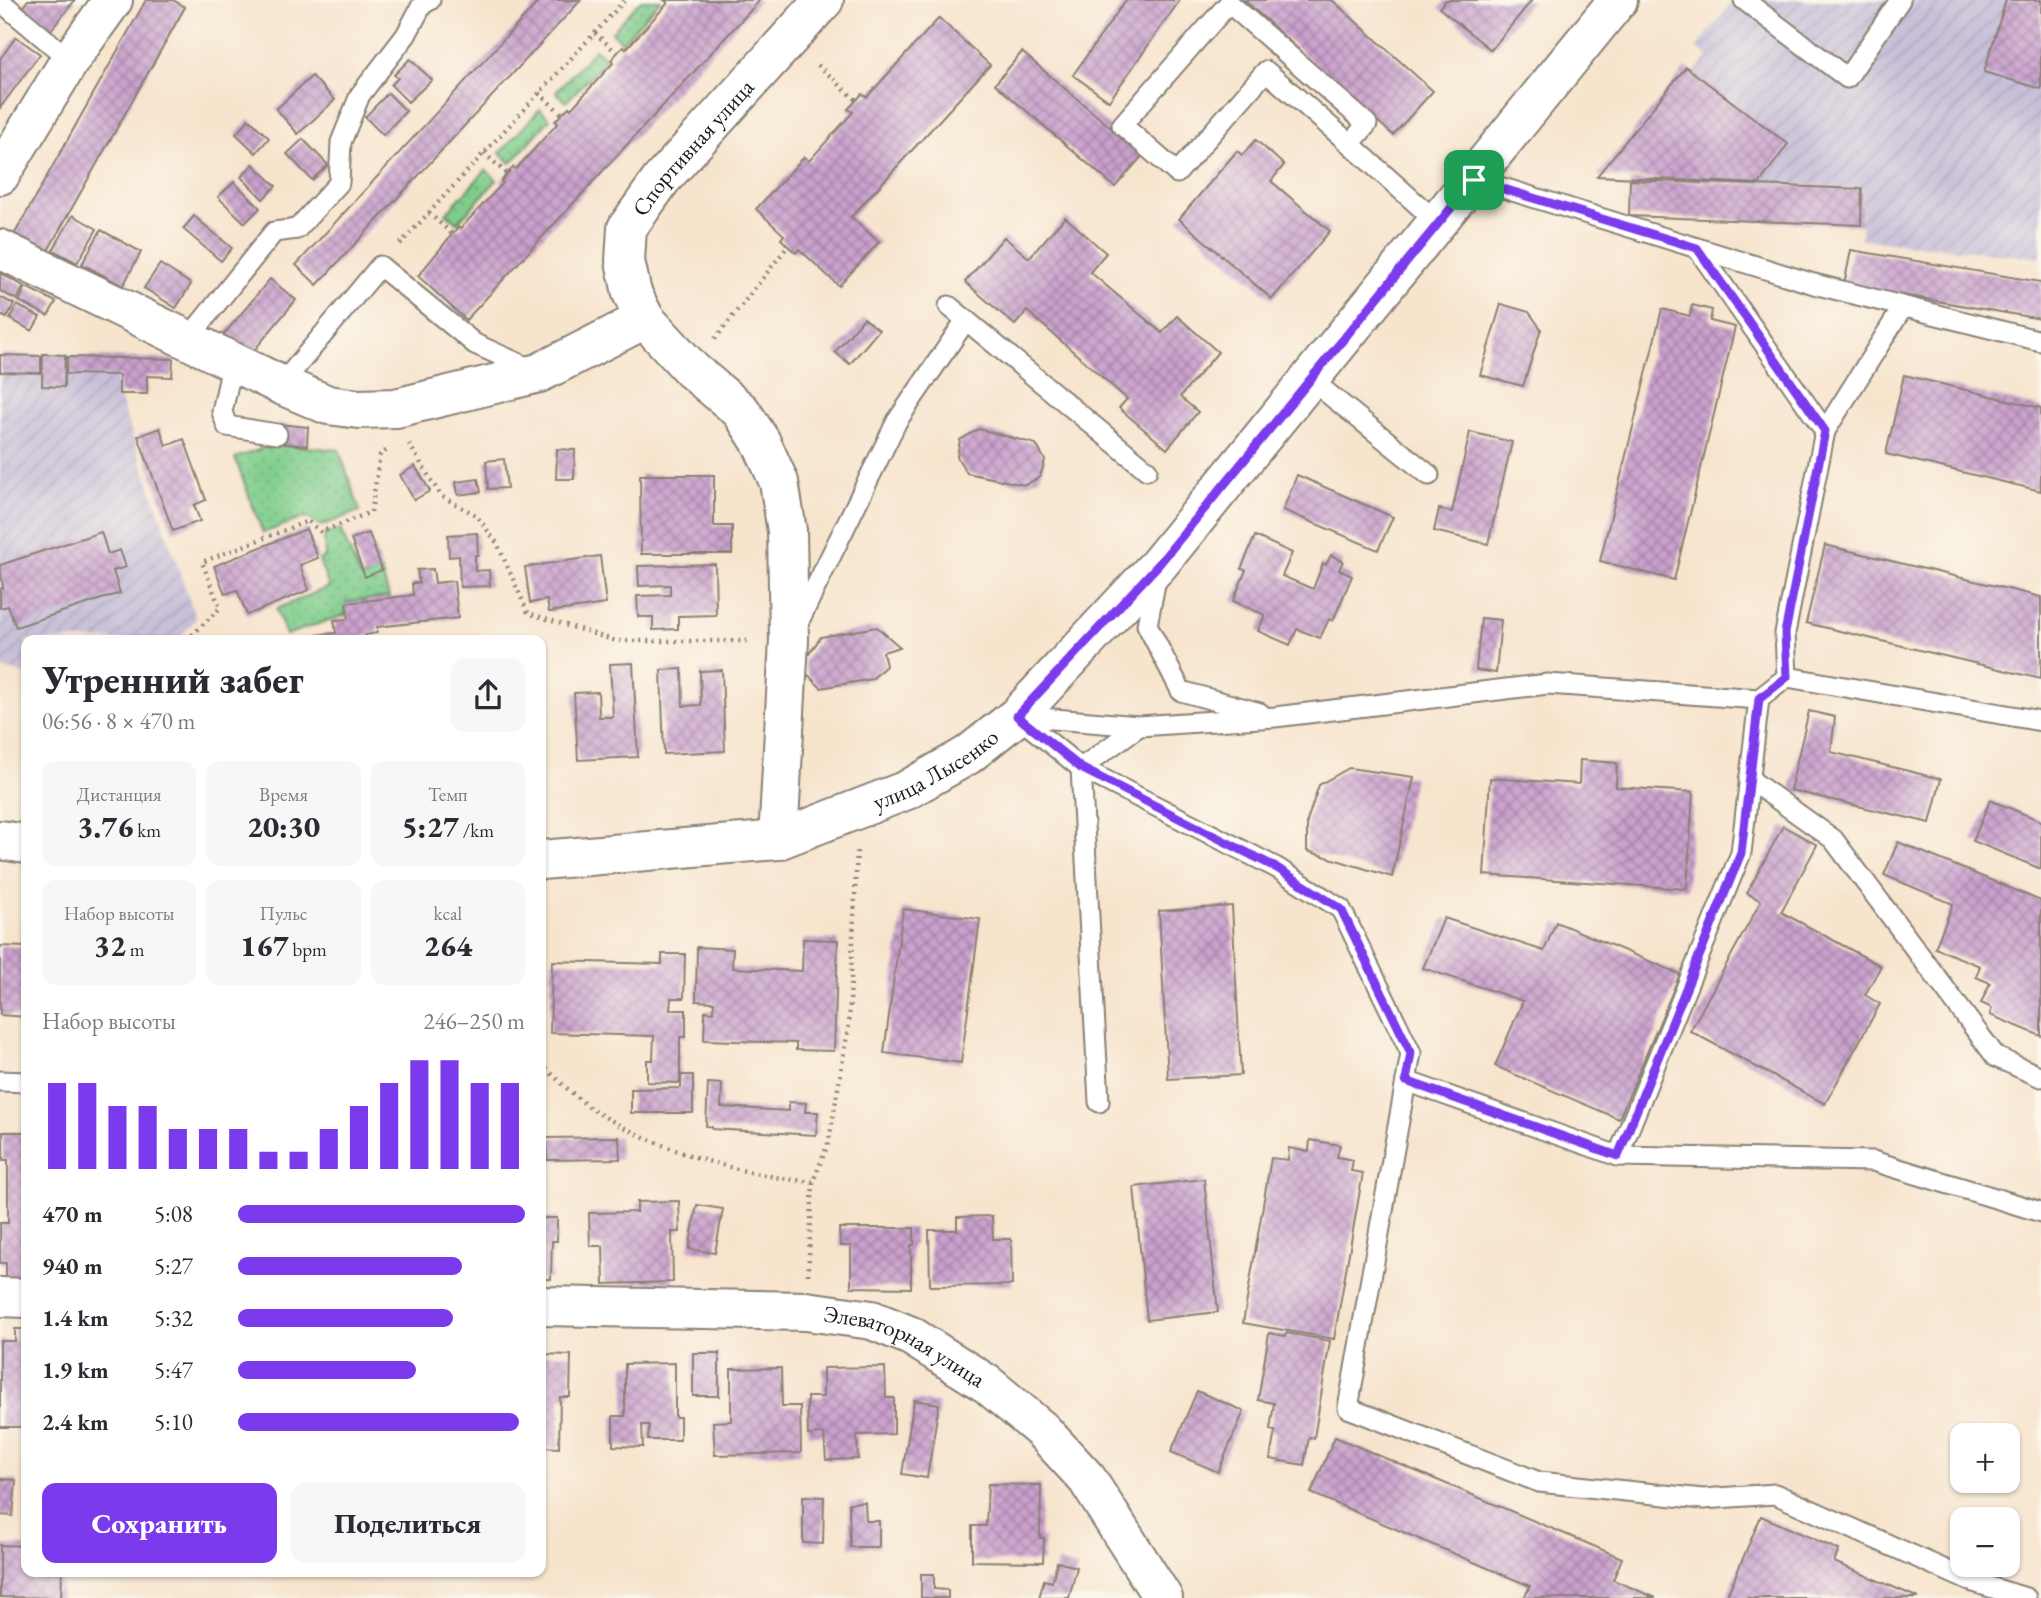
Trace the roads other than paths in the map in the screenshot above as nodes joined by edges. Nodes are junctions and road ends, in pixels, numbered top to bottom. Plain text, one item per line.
1 (113, 0) edge
2 (430, 0) edge
3 (1618, 0) edge
4 (1744, 0) edge
5 (1900, 0) edge
6 (0, 1) edge
7 (818, 2) edge
8 (70, 60) junction
9 (1350, 144) junction
10 (0, 175) edge
11 (1474, 180) junction
12 (1438, 223) junction
13 (1697, 248) junction
14 (0, 249) edge
15 (949, 306) dead end
16 (1903, 307) junction
17 (645, 319) junction
18 (966, 320) junction
19 (188, 340) junction
20 (2041, 341) edge
21 (233, 361) junction
22 (539, 373) junction
23 (1310, 379) junction
24 (281, 385) junction
25 (1825, 431) junction
26 (277, 434) dead end
27 (1147, 470) dead end
28 (1429, 475) dead end
29 (1159, 564) junction
30 (789, 640) junction
31 (1787, 677) junction
32 (1759, 699) junction
33 (1017, 716) junction
34 (1275, 717) junction
35 (2041, 721) edge
36 (1139, 726) junction
37 (1081, 768) junction
38 (1749, 779) junction
39 (0, 840) edge
40 (778, 840) junction
41 (21, 843) edge
42 (546, 860) edge
43 (2041, 1077) edge
44 (0, 1081) edge
45 (1406, 1081) junction
46 (21, 1082) edge
47 (1099, 1102) dead end
48 (1618, 1156) junction
49 (2041, 1212) edge
50 (0, 1297) edge
51 (21, 1298) edge
52 (546, 1306) edge
53 (1163, 1598) edge
54 (2026, 1598) edge

1 - 8 street
2 - 19 lane
3 - 11 street, улица Лысенко
4 - 5 lane
6 - 8 lane
7 - 17 street, Спортивная улица
8 - 10 street
9 - 9 lane
9 - 12 lane
11 - 12 street, улица Лысенко
11 - 13 lane
12 - 23 street, улица Лысенко
13 - 16 lane
13 - 25 lane
14 - 19 street
15 - 18 lane
16 - 20 lane
16 - 25 lane
17 - 22 street
17 - 30 street
18 - 27 lane
18 - 30 lane
19 - 21 street
21 - 24 street
21 - 26 lane
22 - 24 street
22 - 24 lane
23 - 28 lane
23 - 29 street, улица Лысенко
25 - 31 lane
29 - 33 street, улица Лысенко
29 - 34 lane
30 - 40 street
31 - 32 lane
31 - 35 lane
32 - 34 lane
32 - 38 lane
33 - 36 lane
33 - 37 lane
33 - 40 street, улица Лысенко
34 - 36 lane
36 - 37 lane
37 - 45 lane
37 - 47 lane
38 - 43 lane
38 - 48 lane
39 - 41 street
40 - 42 street, улица Лысенко
44 - 46 lane
45 - 48 lane
45 - 54 lane
48 - 49 lane
50 - 51 street
52 - 53 street, Элеваторная улица

